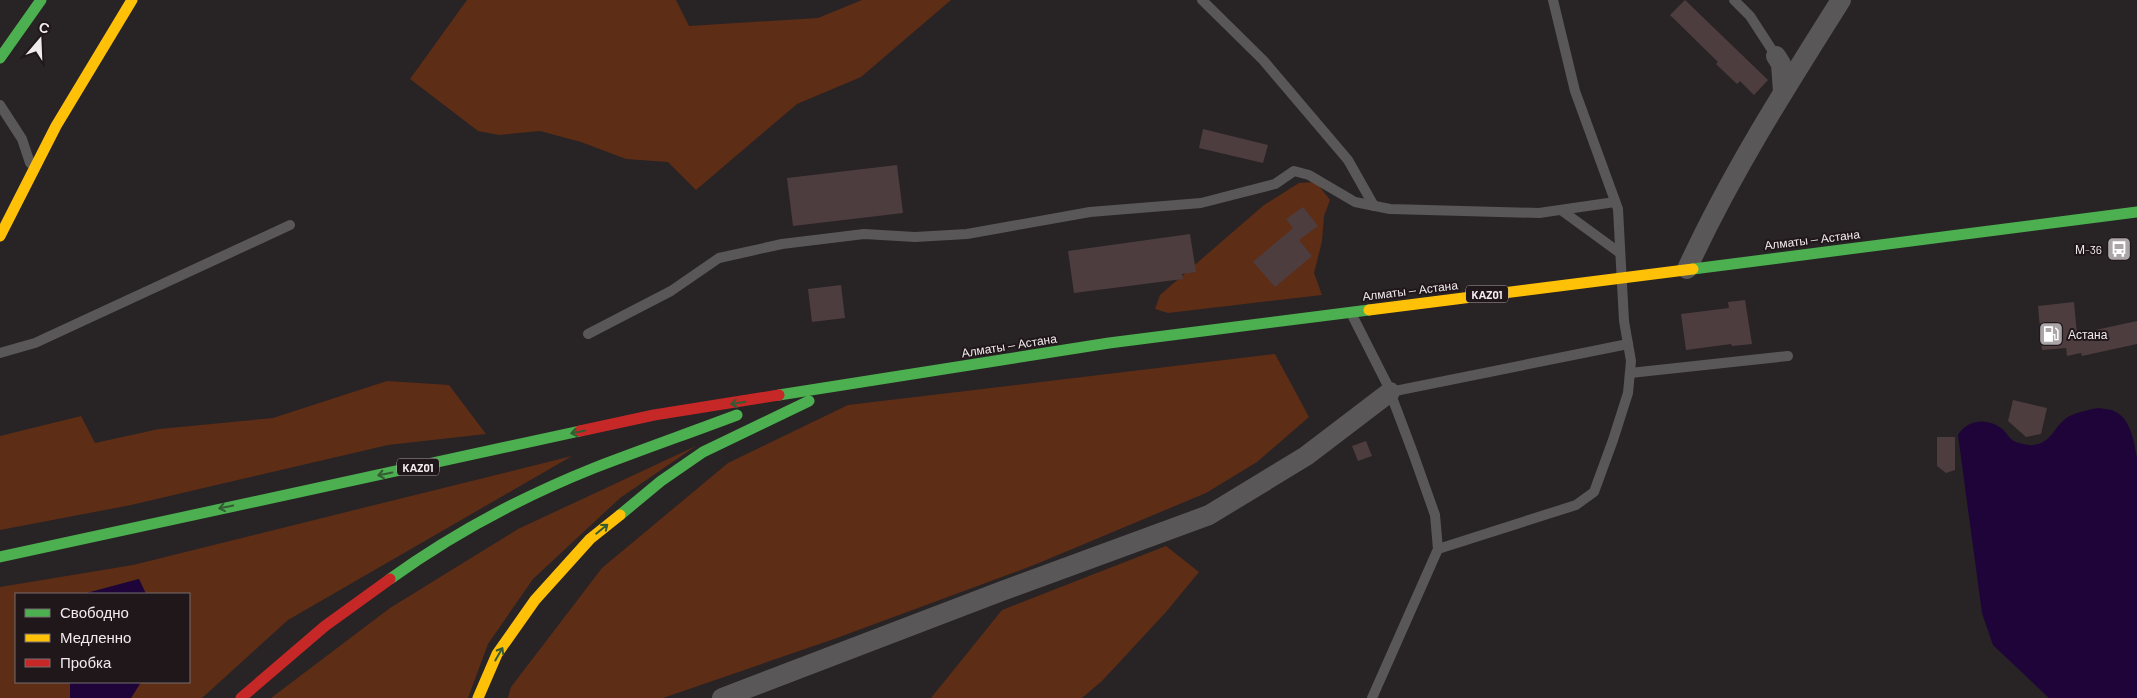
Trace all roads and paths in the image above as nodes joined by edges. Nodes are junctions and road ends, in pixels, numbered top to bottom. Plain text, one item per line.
1 (41, 0) edge
2 (132, 0) edge
3 (1202, 0) edge
4 (1554, 0) edge
5 (1734, 0) edge
6 (1841, 0) edge
7 (1776, 56) joint
8 (0, 58) edge
9 (1783, 92) junction
10 (0, 104) edge
11 (32, 169) junction
12 (1615, 202) junction
13 (1374, 206) junction
14 (1561, 210) junction
15 (2137, 212) edge
16 (290, 225) dead end
17 (0, 236) edge
18 (1620, 253) junction
19 (1687, 269) junction
20 (1621, 277) junction
21 (1350, 311) junction
22 (588, 334) dead end
23 (1628, 344) junction
24 (0, 353) edge
25 (1788, 356) dead end
26 (1630, 373) junction
27 (838, 387) junction
28 (1390, 392) junction
29 (1438, 549) junction
30 (0, 557) edge
31 (241, 698) edge
32 (478, 698) edge
33 (722, 698) edge
34 (1372, 698) edge

1 - 8 main road
2 - 11 main road
3 - 13 lane
4 - 12 lane
5 - 7 lane
6 - 9 street
7 - 9 street
9 - 19 street
10 - 11 lane
11 - 17 main road
12 - 14 lane
12 - 18 lane
13 - 14 lane
13 - 22 lane
14 - 18 lane
15 - 19 main road, Алматы — Астана / KАZ01
16 - 24 lane
18 - 20 lane
19 - 20 main road, Алматы — Астана / KАZ01
20 - 21 main road, Алматы — Астана / KАZ01
20 - 23 lane
21 - 27 main road, Алматы — Астана / KАZ01
21 - 28 lane
23 - 26 lane
23 - 28 lane
25 - 26 lane
26 - 29 lane
27 -> 30 main road, KАZ01
27 - 31 main road, KАZ01
32 -> 27 main road, KАZ01
28 - 29 lane
28 - 33 street
29 - 34 lane

